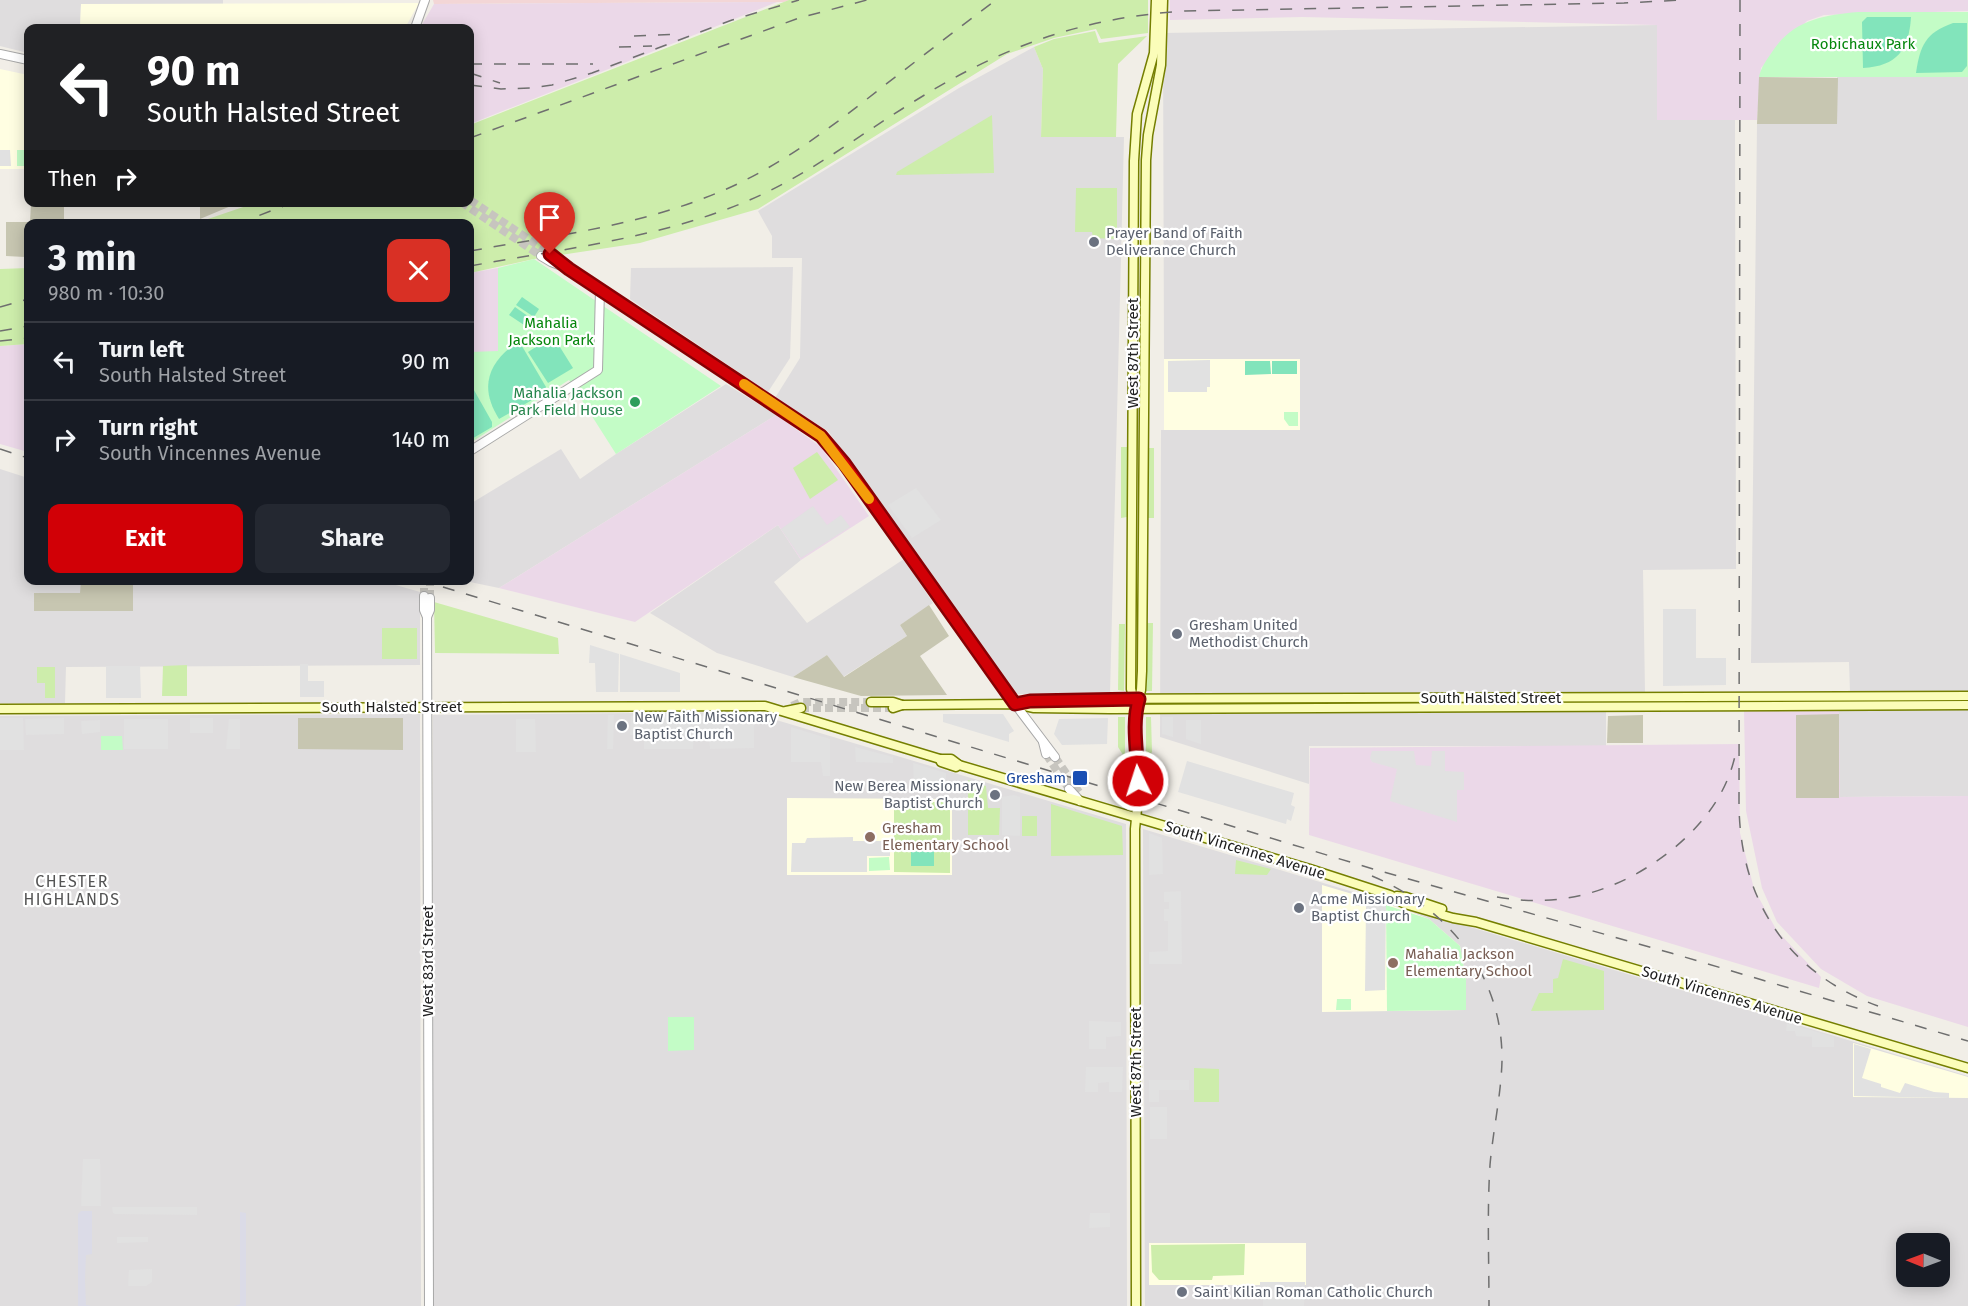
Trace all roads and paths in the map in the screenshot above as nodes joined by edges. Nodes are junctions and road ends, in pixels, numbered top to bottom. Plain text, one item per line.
1 (425, 0) edge
2 (1156, 0) edge
3 (1163, 0) edge
4 (416, 24) edge
5 (0, 54) edge
6 (24, 59) edge
7 (550, 254) tunnel mouth
8 (541, 256) tunnel mouth
9 (569, 269) junction
10 (600, 289) junction
11 (474, 448) edge
12 (427, 597) tunnel mouth
13 (1968, 696) edge
14 (1136, 699) junction
15 (871, 702) tunnel mouth
16 (1015, 704) junction
17 (1968, 705) edge
18 (428, 707) junction
19 (797, 707) tunnel mouth
20 (0, 709) edge
21 (1136, 709) junction
22 (783, 712) junction
23 (1042, 742) junction
24 (1046, 754) tunnel mouth
25 (1055, 757) tunnel mouth
26 (959, 765) joint
27 (1135, 780) tunnel mouth
28 (1069, 789) tunnel mouth
29 (1079, 796) junction
30 (1134, 811) junction
31 (1968, 1068) edge
32 (429, 1306) edge
33 (1136, 1306) edge

1 - 4 street
2 - 14 main road, West 87th Street
3 - 14 main road, West 87th Street
5 - 6 street
7 - 9 street
8 - 9 street
9 - 10 street
10 - 11 street
10 - 16 street
12 - 18 street, West 83rd Street
13 - 14 main road, South Halsted Street
14 - 16 main road, South Halsted Street
14 - 21 main road, West 87th Street
15 - 16 main road, South Halsted Street
16 - 21 main road, South Halsted Street
16 - 23 street
17 - 21 main road, South Halsted Street
18 - 20 main road, South Halsted Street
18 - 22 main road, South Halsted Street
18 - 32 street, West 83rd Street
19 - 22 main road
21 - 27 main road, West 87th Street
22 - 26 main road, South Halsted Street
23 - 24 street
23 - 25 street
26 - 29 main road, South Vincennes Avenue
28 - 29 street
29 - 30 main road, South Vincennes Avenue
30 - 31 main road, South Vincennes Avenue
30 - 33 main road, West 87th Street

